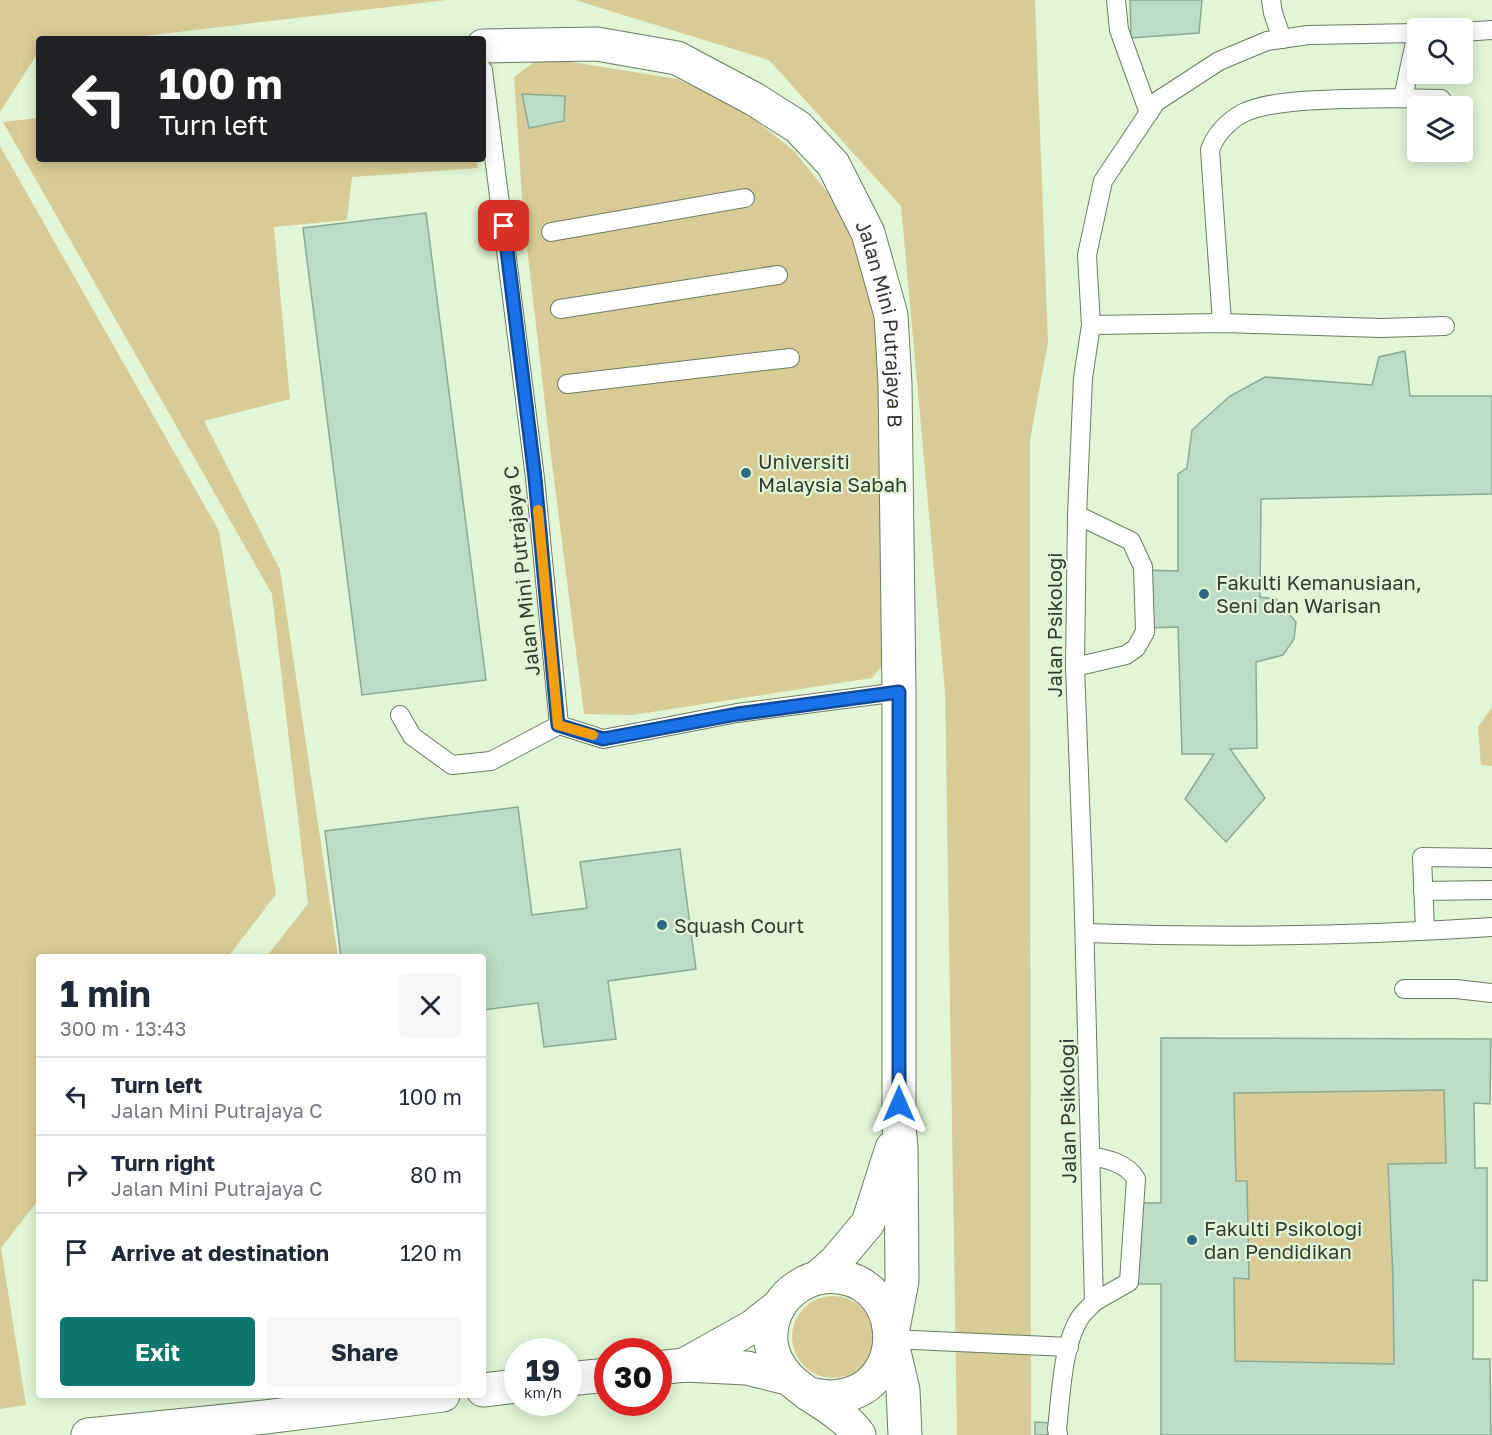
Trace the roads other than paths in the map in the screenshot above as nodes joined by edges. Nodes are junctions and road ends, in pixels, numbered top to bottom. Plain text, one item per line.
1 (1116, 0) edge
2 (1271, 0) edge
3 (1492, 30) edge
4 (1473, 31) edge
5 (1407, 33) edge
6 (1282, 39) junction
7 (486, 46) edge
8 (1407, 81) edge
9 (1403, 98) junction
10 (1407, 98) edge
11 (486, 109) edge
12 (1149, 113) junction
13 (488, 135) edge
14 (745, 198) dead end
15 (551, 232) dead end
16 (777, 275) dead end
17 (560, 309) dead end
18 (1222, 323) junction
19 (1091, 325) junction
20 (1445, 326) dead end
21 (790, 358) dead end
22 (567, 384) dead end
23 (1077, 515) junction
24 (1075, 667) junction
25 (899, 692) junction
26 (400, 715) dead end
27 (558, 725) junction
28 (1492, 858) edge
29 (1492, 890) edge
30 (1423, 891) junction
31 (1492, 927) edge
32 (1425, 930) junction
33 (1085, 933) junction
34 (1404, 989) dead end
35 (1492, 993) edge
36 (899, 1127) junction
37 (1091, 1156) junction
38 (817, 1278) junction
39 (1094, 1302) junction
40 (780, 1305) junction
41 (891, 1339) junction
42 (1069, 1347) junction
43 (672, 1367) edge
44 (672, 1367) edge
45 (798, 1386) junction
46 (504, 1388) edge
47 (486, 1390) edge
48 (419, 1398) edge
49 (265, 1417) junction
50 (88, 1435) edge
51 (215, 1435) edge
52 (859, 1435) edge
53 (905, 1435) edge
54 (1058, 1435) edge

1 - 12 lane
2 - 6 lane
3 - 4 lane
5 - 6 lane, Jalan Psikologi
6 - 12 lane, Jalan Psikologi
7 - 25 street, Jalan Mini Putrajaya B
8 - 9 lane
9 - 10 lane
9 - 18 lane
11 - 13 lane, Jalan Mini Putrajaya C
12 - 19 lane, Jalan Psikologi
13 - 27 lane, Jalan Mini Putrajaya C
14 - 15 lane
16 - 17 lane
18 - 19 lane
18 - 20 lane
19 - 23 lane, Jalan Psikologi
21 - 22 lane
23 - 24 lane, Jalan Psikologi
23 - 24 lane
24 - 33 lane, Jalan Psikologi
25 - 27 lane
25 - 36 street, Jalan Mini Putrajaya B
26 - 27 lane
28 - 30 lane
29 - 30 lane
30 - 32 lane
31 - 32 lane
32 - 33 lane
33 - 37 lane, Jalan Psikologi
34 - 35 lane
36 - 38 street
36 - 41 street
37 - 39 lane, Jalan Psikologi
37 - 39 lane
38 - 40 street
38 - 41 street
39 - 42 lane
40 - 43 street
40 - 45 street
41 - 42 lane
41 - 45 street
41 - 53 street
42 - 54 lane
44 - 45 street
45 - 52 street
46 - 47 street
48 - 49 street
49 - 50 street
49 - 51 street

